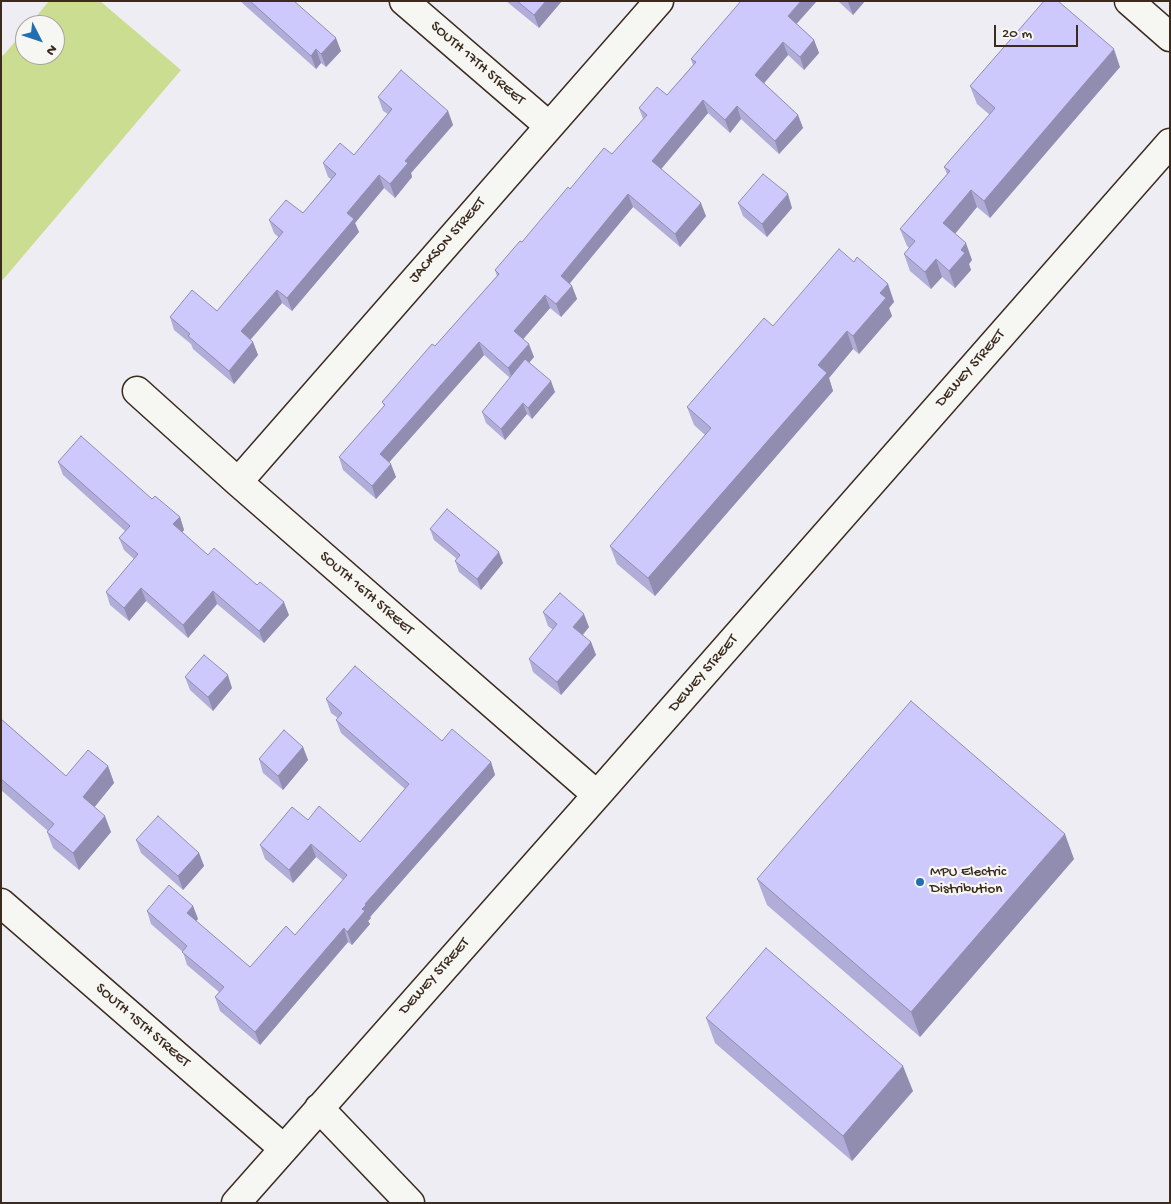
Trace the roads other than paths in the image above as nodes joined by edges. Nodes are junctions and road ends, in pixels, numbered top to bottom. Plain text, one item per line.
1 (404, 1) edge
2 (659, 1) edge
3 (1129, 1) edge
4 (1170, 37) edge
5 (549, 126) junction
6 (1170, 143) edge
7 (136, 391) dead end
8 (238, 482) junction
9 (597, 795) junction
10 (1, 903) edge
11 (319, 1108) junction
12 (283, 1148) junction
13 (399, 1199) edge
14 (236, 1203) edge

1 - 5 street, SOUTH 17TH STREET
2 - 5 street, JACKSON STREET
3 - 4 street
5 - 8 street, JACKSON STREET
6 - 9 street, DEWEY STREET
7 - 8 street, SOUTH 16TH STREET
8 - 9 street, SOUTH 16TH STREET
9 - 11 street, DEWEY STREET
10 - 12 street, SOUTH 15TH STREET
11 - 12 street, DEWEY STREET
11 - 13 street
12 - 14 street, DEWEY STREET

